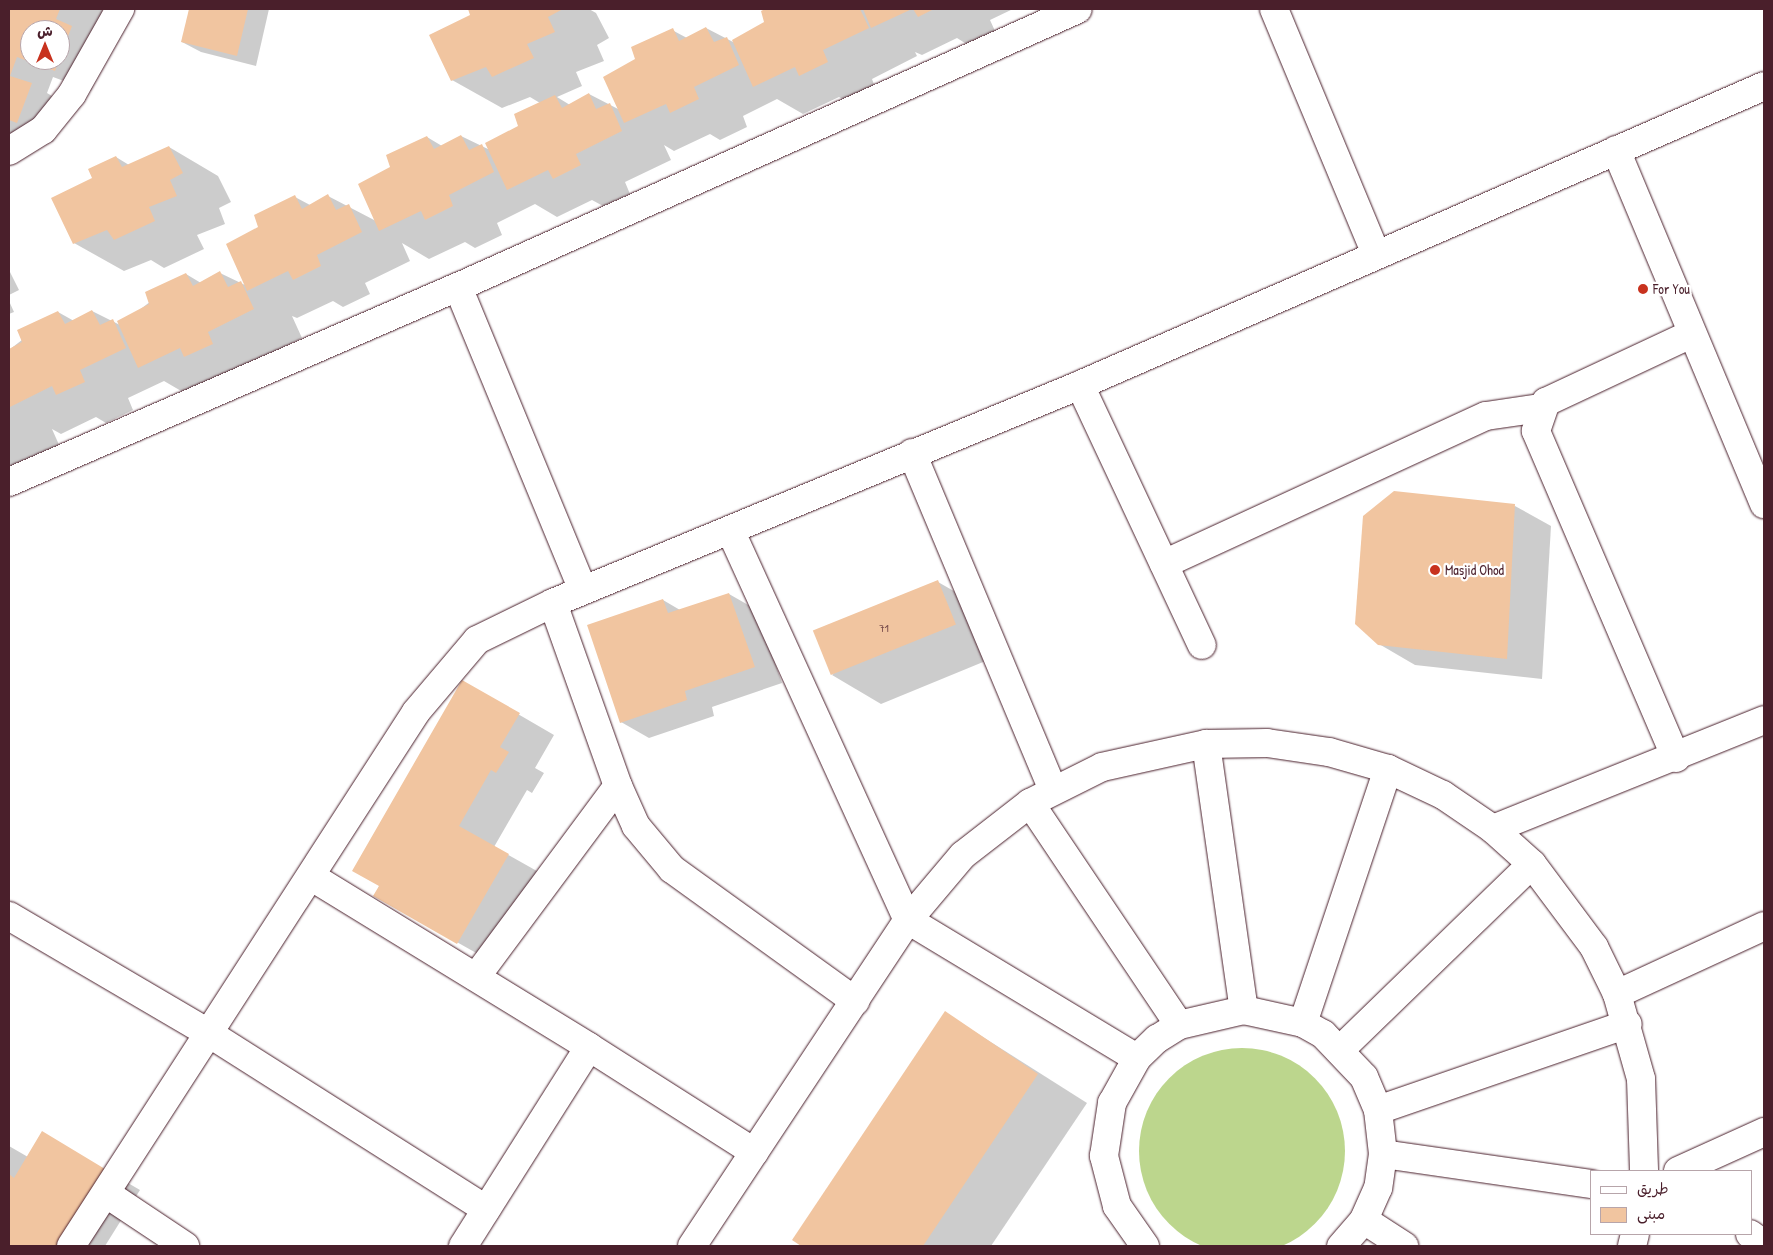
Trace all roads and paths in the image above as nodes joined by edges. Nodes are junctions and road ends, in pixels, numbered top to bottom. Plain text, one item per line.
1 (120, 9) edge
2 (1078, 9) edge
3 (1274, 9) edge
4 (1764, 86) edge
5 (1616, 150) junction
6 (9, 151) edge
7 (1376, 254) junction
8 (458, 287) junction
9 (1691, 334) junction
10 (1080, 385) junction
11 (1541, 408) junction
12 (912, 453) junction
13 (9, 482) edge
14 (1764, 504) edge
15 (731, 532) junction
16 (1164, 564) junction
17 (583, 590) junction
18 (553, 603) junction
19 (1202, 645) dead end
20 (1764, 720) edge
21 (1206, 744) junction
22 (1676, 758) junction
23 (1388, 769) junction
24 (618, 786) junction
25 (1053, 790) junction
26 (1030, 803) junction
27 (1493, 829) junction
28 (1532, 864) junction
29 (312, 878) junction
30 (9, 916) edge
31 (908, 920) junction
32 (1764, 926) edge
33 (476, 978) junction
34 (1617, 994) junction
35 (854, 1000) junction
36 (1244, 1010) junction
37 (1303, 1023) junction
38 (1628, 1024) junction
39 (1179, 1025) junction
40 (210, 1034) junction
41 (589, 1047) junction
42 (1341, 1049) junction
43 (1137, 1058) junction
44 (1378, 1110) junction
45 (1764, 1132) edge
46 (754, 1152) junction
47 (1383, 1154) junction
48 (1651, 1167) edge
49 (1680, 1170) edge
50 (1590, 1184) edge
51 (106, 1194) junction
52 (486, 1209) junction
53 (1364, 1220) junction
54 (1751, 1235) edge
55 (1764, 1244) edge
56 (71, 1246) edge
57 (185, 1246) edge
58 (463, 1246) edge
59 (692, 1246) edge
60 (1145, 1246) edge
61 (1341, 1246) edge
62 (1404, 1246) edge

1 - 6 street
2 - 8 street
3 - 7 street
4 - 5 street
5 - 7 street
5 - 9 street
7 - 10 street
8 - 13 street
8 - 17 street
9 - 11 street
9 - 14 street
10 - 12 street
10 - 16 street
11 - 16 street
11 - 22 street
12 - 15 street
12 - 25 street
15 - 17 street
15 - 31 street
16 - 19 street
17 - 18 street
18 - 24 street
18 - 29 street
20 - 22 street
21 - 23 street
21 - 25 street
21 - 36 street
22 - 27 street
23 - 27 street
23 - 37 street
24 - 33 street
24 - 35 street
25 - 26 street
26 - 31 street
26 - 39 street
27 - 28 street
28 - 34 street
28 - 42 street
29 - 33 street
29 - 40 street
30 - 40 street
31 - 35 street
31 - 43 street
32 - 34 street
33 - 41 street
34 - 38 street
35 - 46 street
36 - 37 street
36 - 39 street
37 - 42 street
38 - 44 street
38 - 48 street
39 - 43 street
40 - 51 street
40 - 52 street
41 - 46 street
41 - 52 street
42 - 44 street
43 - 60 street
44 - 47 street
45 - 49 street
46 - 59 street
47 - 50 street
47 - 53 street
51 - 56 street
51 - 57 street
52 - 58 street
53 - 61 street
53 - 62 street
54 - 55 street

